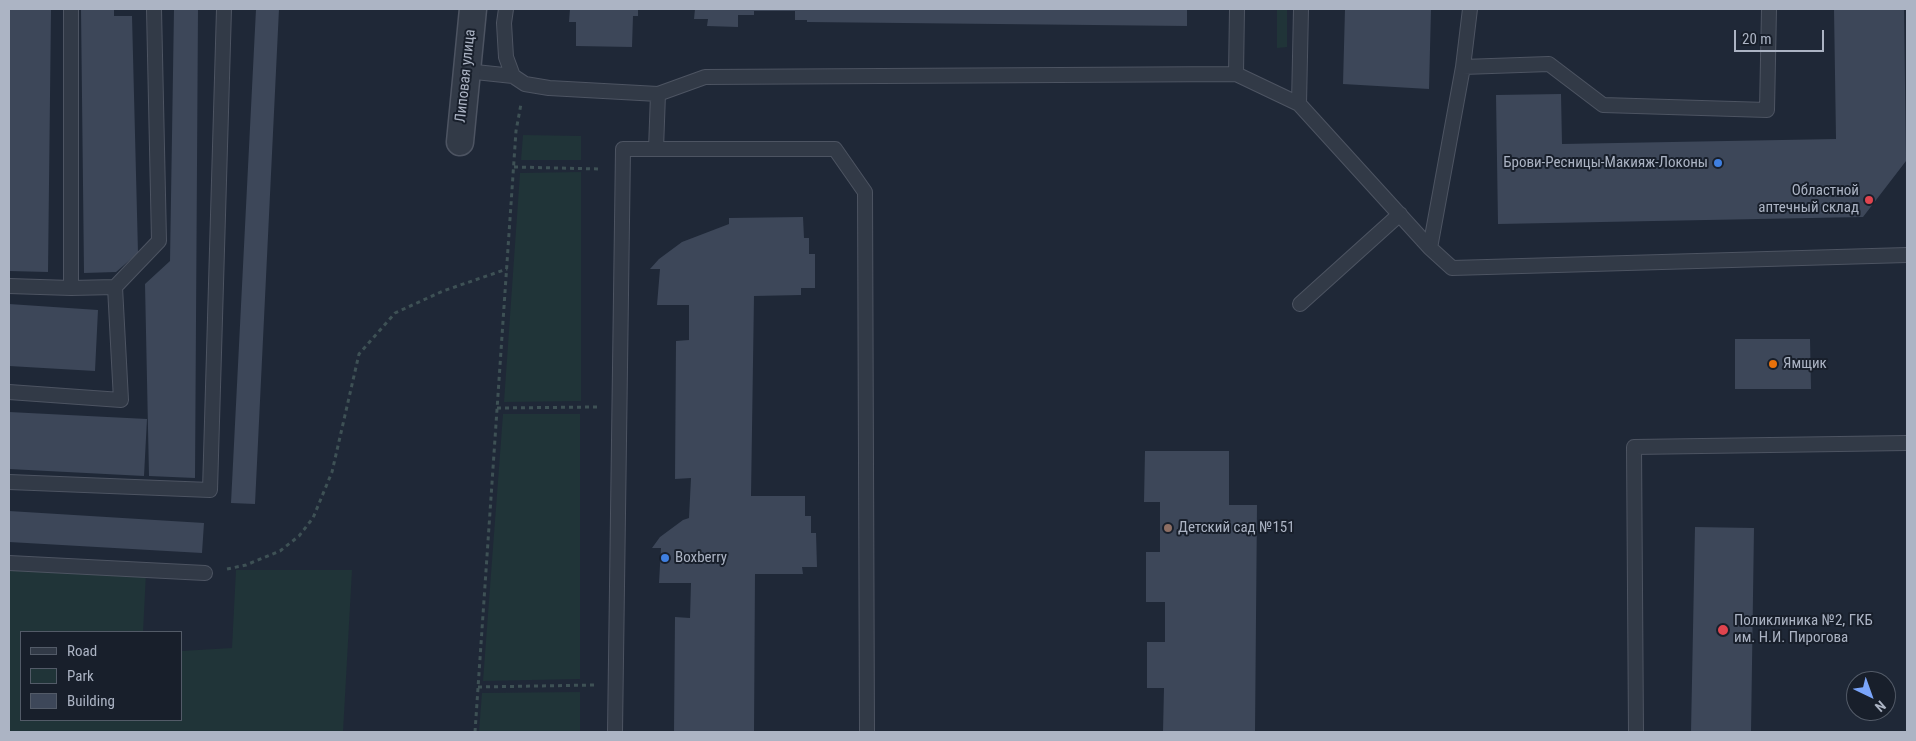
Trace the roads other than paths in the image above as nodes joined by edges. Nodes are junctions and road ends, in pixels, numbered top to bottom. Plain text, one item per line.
1 (71, 9) edge
2 (154, 9) edge
3 (224, 9) edge
4 (473, 9) edge
5 (506, 9) edge
6 (1237, 9) edge
7 (1301, 9) edge
8 (1470, 9) edge
9 (1769, 9) edge
10 (1463, 68) junction
11 (466, 71) junction
12 (1236, 74) junction
13 (519, 80) junction
14 (658, 94) junction
15 (1300, 104) junction
16 (460, 142) dead end
17 (656, 149) junction
18 (1400, 214) junction
19 (1430, 248) junction
20 (1907, 255) edge
21 (9, 286) edge
22 (115, 287) junction
23 (71, 288) junction
24 (1300, 304) dead end
25 (9, 392) edge
26 (1907, 443) edge
27 (9, 482) edge
28 (9, 562) edge
29 (204, 573) road end
30 (615, 732) edge
31 (867, 732) edge
32 (1636, 732) edge

1 - 23 lane
2 - 22 lane
3 - 27 lane
4 - 11 street, Липовая улица
5 - 13 lane
6 - 12 lane
7 - 15 lane
8 - 10 lane
9 - 10 lane
10 - 19 lane
11 - 13 lane
11 - 16 street, Липовая улица
12 - 14 lane
12 - 15 lane
13 - 14 lane
14 - 17 lane
15 - 18 lane
17 - 30 lane
17 - 31 lane
18 - 19 lane
18 - 24 lane
19 - 20 lane
21 - 23 lane
22 - 23 lane
22 - 25 lane
26 - 32 lane
28 - 29 lane

